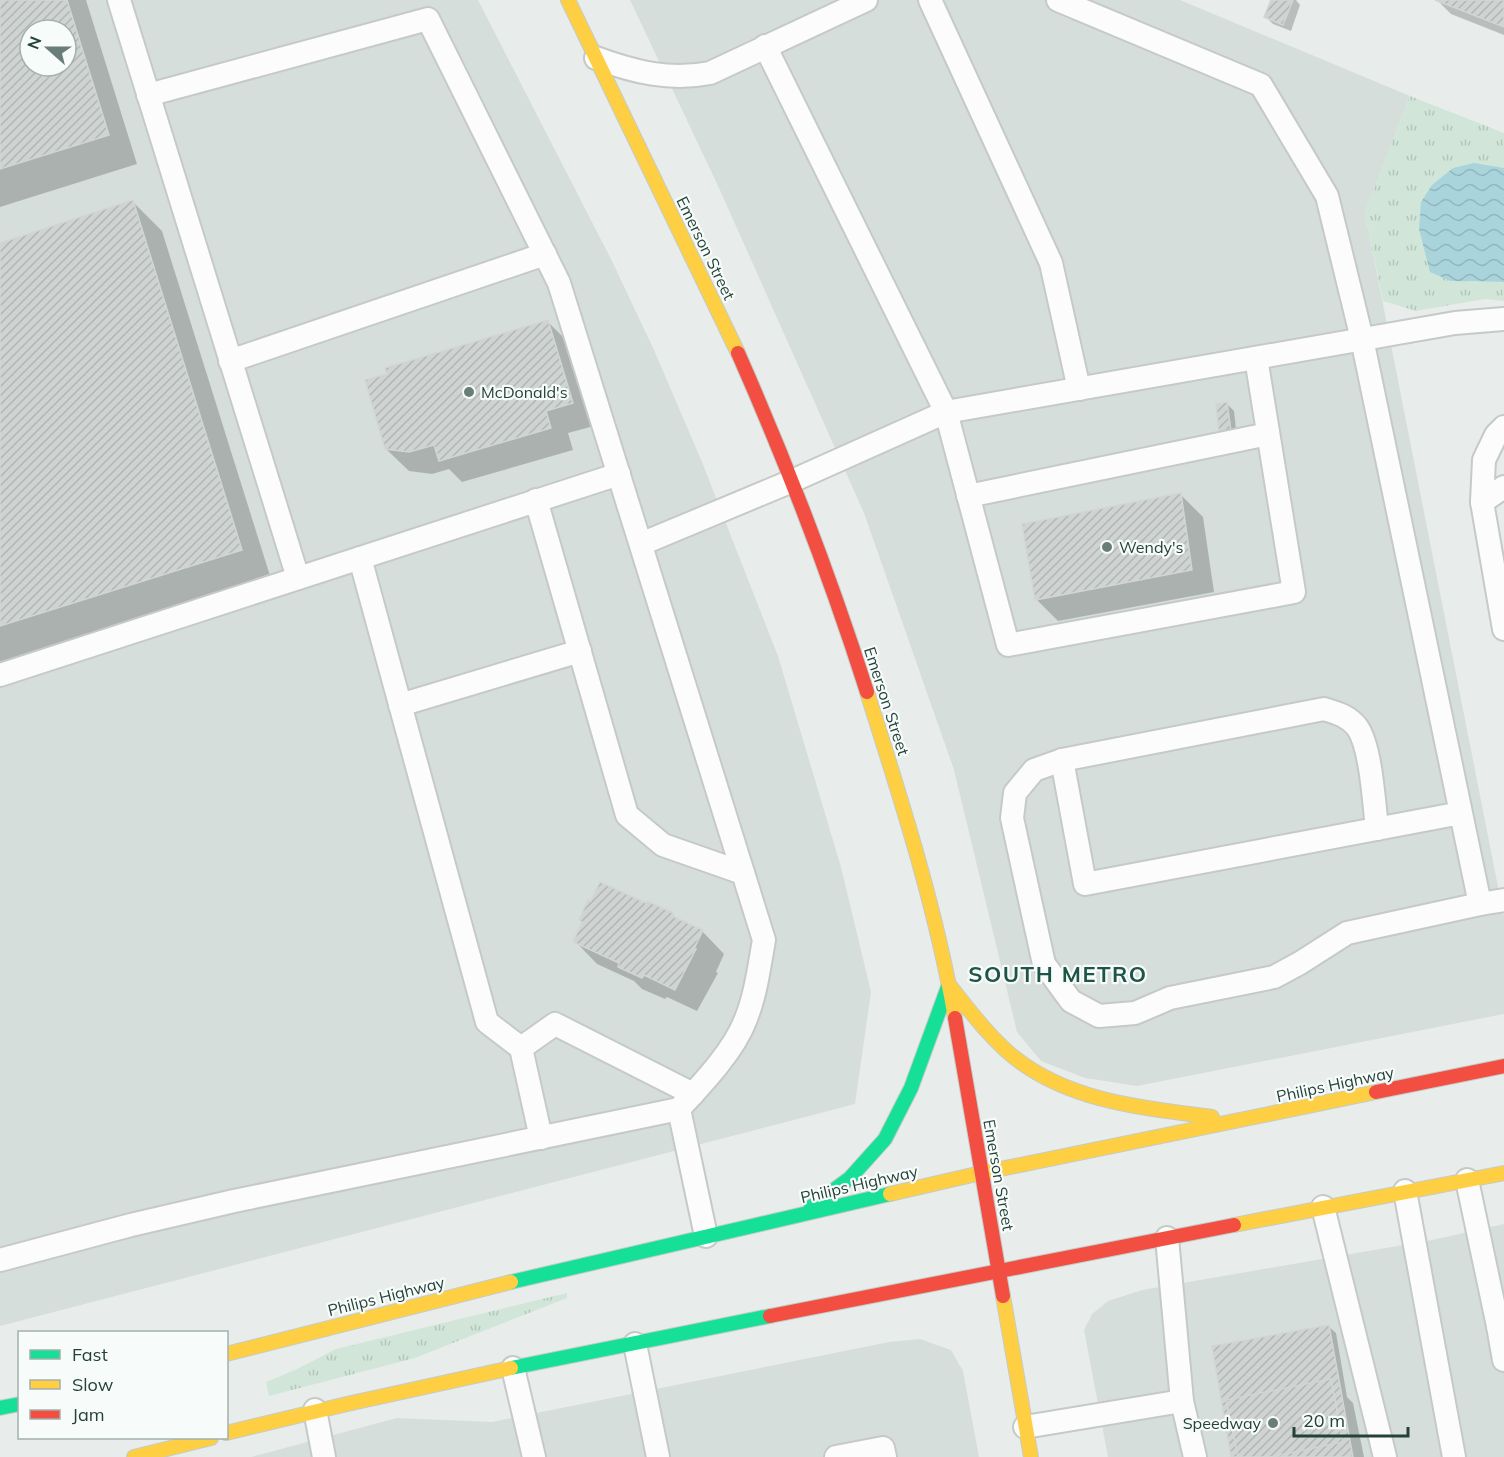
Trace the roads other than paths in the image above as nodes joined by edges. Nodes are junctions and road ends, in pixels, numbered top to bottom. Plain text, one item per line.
1 (119, 0) edge
2 (568, 0) edge
3 (866, 0) edge
4 (930, 0) edge
5 (1058, 0) edge
6 (765, 46) junction
7 (596, 58) junction
8 (148, 95) junction
9 (545, 254) junction
10 (1504, 319) edge
11 (1362, 339) junction
12 (1256, 358) junction
13 (230, 361) junction
14 (1079, 389) junction
15 (946, 412) junction
16 (1504, 427) edge
17 (1268, 434) junction
18 (619, 474) junction
19 (792, 481) junction
20 (1504, 487) edge
21 (968, 496) junction
22 (536, 500) junction
23 (1482, 502) junction
24 (641, 544) junction
25 (360, 558) junction
26 (298, 578) junction
27 (1504, 629) edge
28 (580, 651) junction
29 (0, 675) edge
30 (400, 705) junction
31 (1062, 760) junction
32 (1461, 813) junction
33 (1377, 828) junction
34 (742, 873) junction
35 (1504, 900) edge
36 (1480, 904) junction
37 (949, 985) junction
38 (521, 1048) junction
39 (1504, 1066) edge
40 (686, 1102) junction
41 (1239, 1120) junction
42 (541, 1138) junction
43 (981, 1173) junction
44 (1504, 1173) edge
45 (1467, 1180) junction
46 (1405, 1191) junction
47 (1323, 1207) junction
48 (802, 1214) junction
49 (706, 1236) junction
50 (1167, 1238) junction
51 (0, 1260) edge
52 (999, 1270) junction
53 (1501, 1325) edge
54 (635, 1344) junction
55 (228, 1353) edge
56 (1504, 1360) edge
57 (513, 1368) junction
58 (1182, 1401) junction
59 (18, 1404) edge
60 (0, 1408) edge
61 (315, 1410) junction
62 (1025, 1427) junction
63 (228, 1432) edge
64 (203, 1439) edge
65 (134, 1457) edge
66 (324, 1457) edge
67 (534, 1457) edge
68 (658, 1457) edge
69 (836, 1457) edge
70 (885, 1457) edge
71 (1031, 1457) edge
72 (1195, 1457) edge
73 (1385, 1457) edge
74 (1455, 1457) edge

1 - 8 lane
2 - 7 main road, Emerson Street
3 - 6 lane
4 - 14 lane
5 - 11 lane
6 - 7 lane
6 - 15 lane
7 - 19 main road, Emerson Street
8 - 9 lane
8 - 13 lane
9 - 13 lane
9 - 18 lane
10 - 11 lane
11 - 12 lane
11 - 32 lane
12 - 14 lane
12 - 17 lane
13 - 26 lane
14 - 15 lane
15 - 19 lane
15 - 21 lane
16 - 23 lane
17 - 21 lane
17 - 21 lane
18 - 22 lane
18 - 24 lane
19 - 24 lane
19 - 37 main road, Emerson Street
20 - 23 lane
22 - 25 lane
22 - 28 lane
23 - 27 lane
24 - 34 lane
25 - 26 lane
25 - 30 lane
26 - 29 lane
28 - 30 lane
28 - 34 lane
30 - 38 lane
31 - 33 lane
31 - 33 lane
31 - 36 lane
32 - 33 lane
32 - 36 lane
34 - 40 lane
35 - 36 lane
37 - 41 main road
37 - 43 main road, Emerson Street
37 - 48 main road
38 - 40 lane
38 - 42 lane
39 - 41 main road, Philips Highway
40 - 42 lane
40 - 49 lane
41 - 43 main road, Philips Highway
42 - 51 lane
43 - 48 main road, Philips Highway
43 - 52 main road, Emerson Street
44 - 45 main road
45 - 46 main road
45 - 53 lane
46 - 47 main road
46 - 74 lane
47 - 50 main road
47 - 73 lane
48 - 49 main road, Philips Highway
49 - 55 main road, Philips Highway
50 - 52 main road
50 - 58 lane
52 - 54 main road
52 - 62 main road, Emerson Street
53 - 56 lane
54 - 57 main road
54 - 68 lane
57 - 61 main road
57 - 67 lane
58 - 62 lane
58 - 72 lane
59 - 60 main road
61 - 63 main road
61 - 66 lane
62 - 71 main road, Emerson Street
64 - 65 main road
69 - 70 lane

